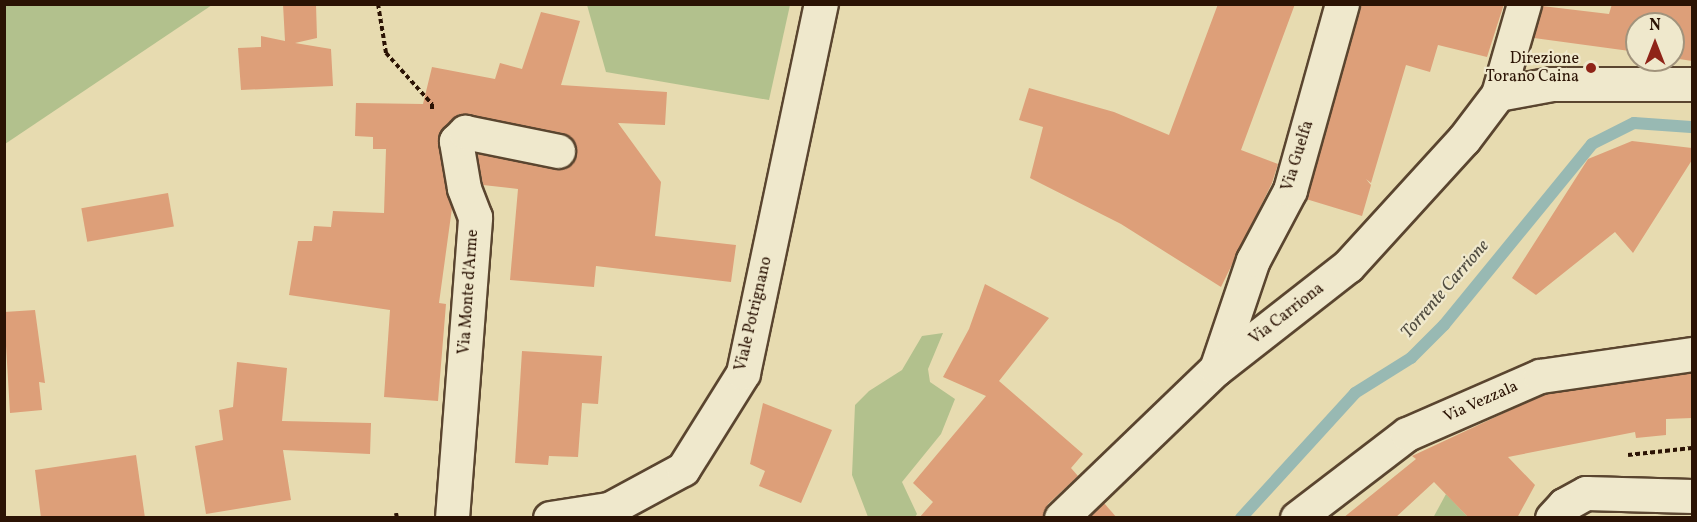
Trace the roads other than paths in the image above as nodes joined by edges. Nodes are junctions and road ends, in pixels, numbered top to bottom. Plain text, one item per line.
1 (822, 4) edge
2 (1342, 4) edge
3 (1524, 4) edge
4 (1692, 84) edge
5 (1498, 94) junction
6 (558, 151) dead end
7 (1692, 354) edge
8 (1216, 369) junction
9 (1692, 496) edge
10 (452, 518) edge
11 (550, 518) edge
12 (1061, 518) edge
13 (1297, 518) edge
14 (1552, 518) edge

1 - 11 street, Viale Potrignano
2 - 8 street, Via Guelfa
3 - 5 street
4 - 5 street
5 - 8 street, Via Carriona
6 - 10 street, Via Monte d'Arme
7 - 13 street, Via Vezzala
8 - 12 street, Via Carriona
9 - 14 street

